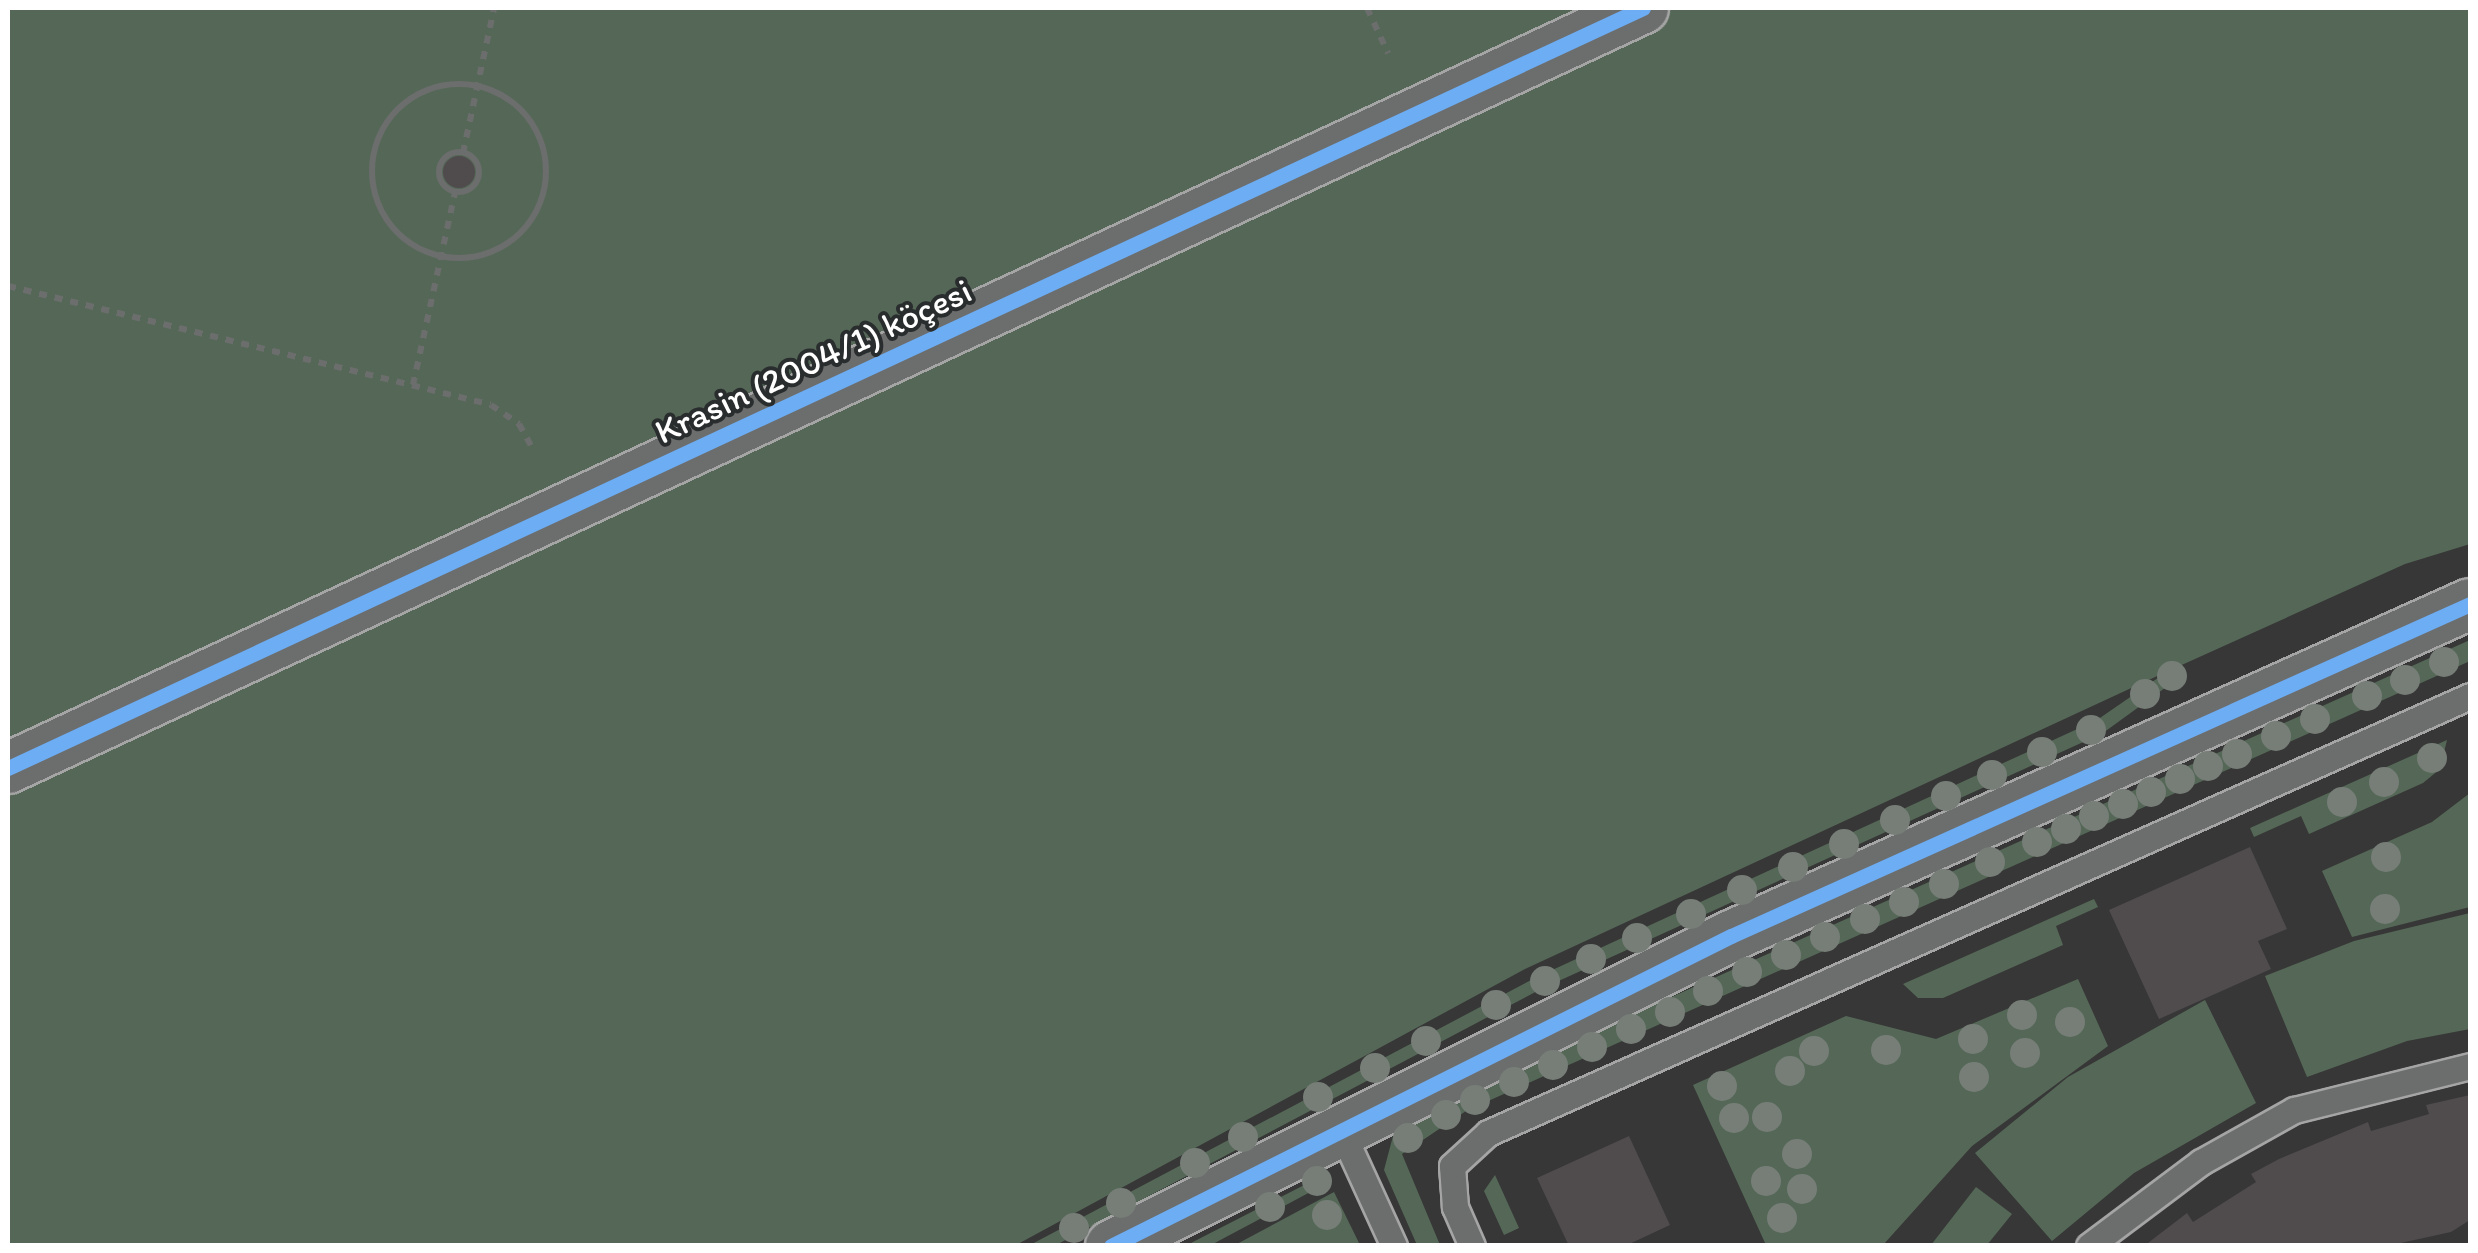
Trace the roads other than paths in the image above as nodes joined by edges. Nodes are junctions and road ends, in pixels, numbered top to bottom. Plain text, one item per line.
1 (1644, 8) edge
2 (2470, 604) edge
3 (2470, 696) edge
4 (8, 768) edge
5 (2470, 1066) edge
6 (1340, 1128) junction
7 (1112, 1246) edge
8 (1394, 1246) edge
9 (1472, 1246) edge
10 (2089, 1246) edge

1 - 4 street, Krasin (2004/1) köçesi
2 - 6 street
3 - 9 lane
5 - 10 lane
6 - 7 street
6 - 8 lane

